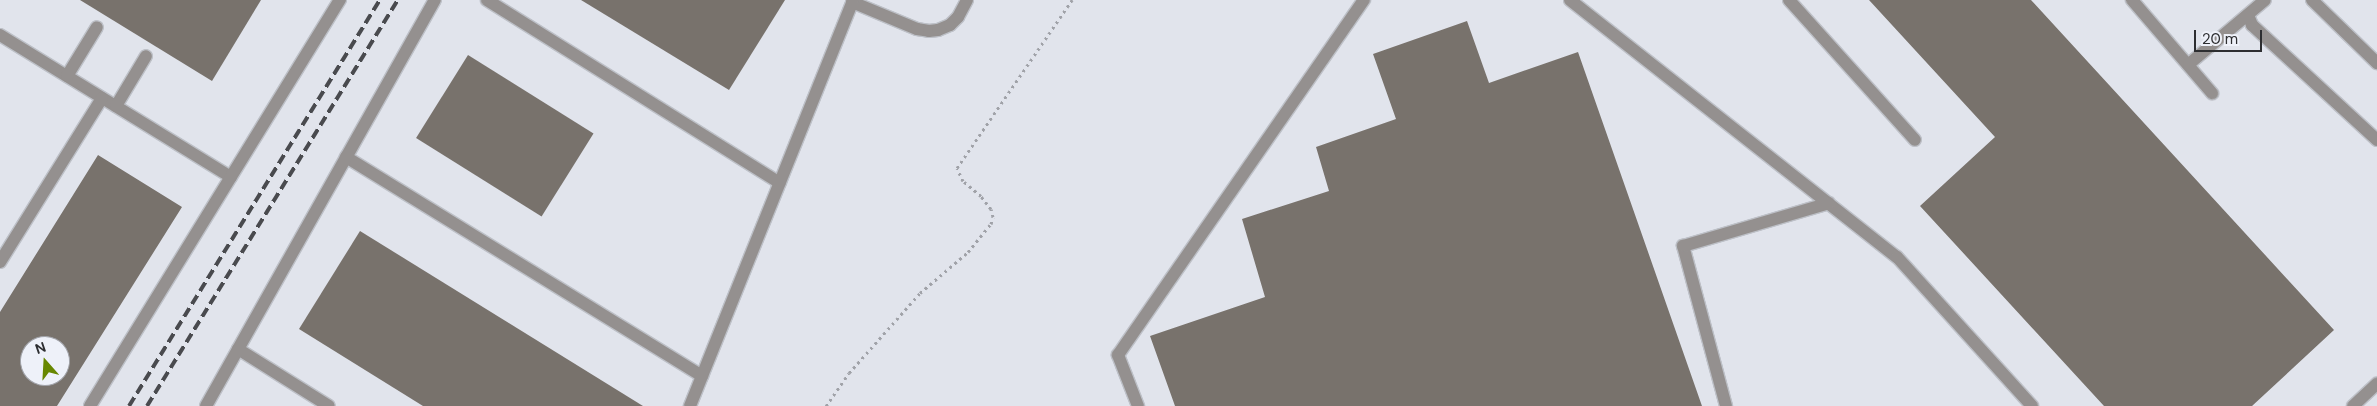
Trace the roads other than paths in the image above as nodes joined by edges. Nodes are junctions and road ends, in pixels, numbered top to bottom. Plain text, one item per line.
1 (340, 0) edge
2 (435, 0) edge
3 (487, 0) edge
4 (967, 0) edge
5 (1364, 0) edge
6 (1570, 0) edge
7 (1789, 0) edge
8 (2132, 0) edge
9 (2265, 0) edge
10 (2312, 0) edge
11 (852, 1) edge
12 (2248, 15) junction
13 (98, 28) dead end
14 (0, 35) edge
15 (146, 56) dead end
16 (2377, 63) edge
17 (2189, 64) junction
18 (67, 76) junction
19 (2212, 93) dead end
20 (102, 98) junction
21 (116, 106) junction
22 (1915, 140) dead end
23 (2377, 140) edge
24 (346, 157) junction
25 (231, 177) junction
26 (780, 183) junction
27 (1829, 203) junction
28 (0, 262) edge
29 (238, 349) junction
30 (702, 376) junction
31 (2377, 384) edge
32 (90, 406) edge
33 (206, 406) edge
34 (329, 406) edge
35 (690, 406) edge
36 (1138, 406) edge
37 (1726, 406) edge
38 (2032, 406) edge
39 (2353, 406) edge

1 - 25 lane
2 - 24 lane
3 - 26 lane
4 - 11 lane
5 - 36 lane
6 - 27 lane
7 - 22 lane
8 - 17 lane
9 - 12 lane
10 - 16 lane
11 - 26 lane
12 - 17 lane
12 - 23 lane
13 - 18 lane
14 - 18 lane
15 - 21 lane
17 - 19 lane
18 - 20 lane
20 - 21 lane
20 - 28 lane
21 - 25 lane
24 - 29 lane
24 - 30 lane
25 - 32 lane
26 - 30 lane
27 - 37 lane
27 - 38 lane
29 - 33 lane
29 - 34 lane
30 - 35 lane
31 - 39 lane

